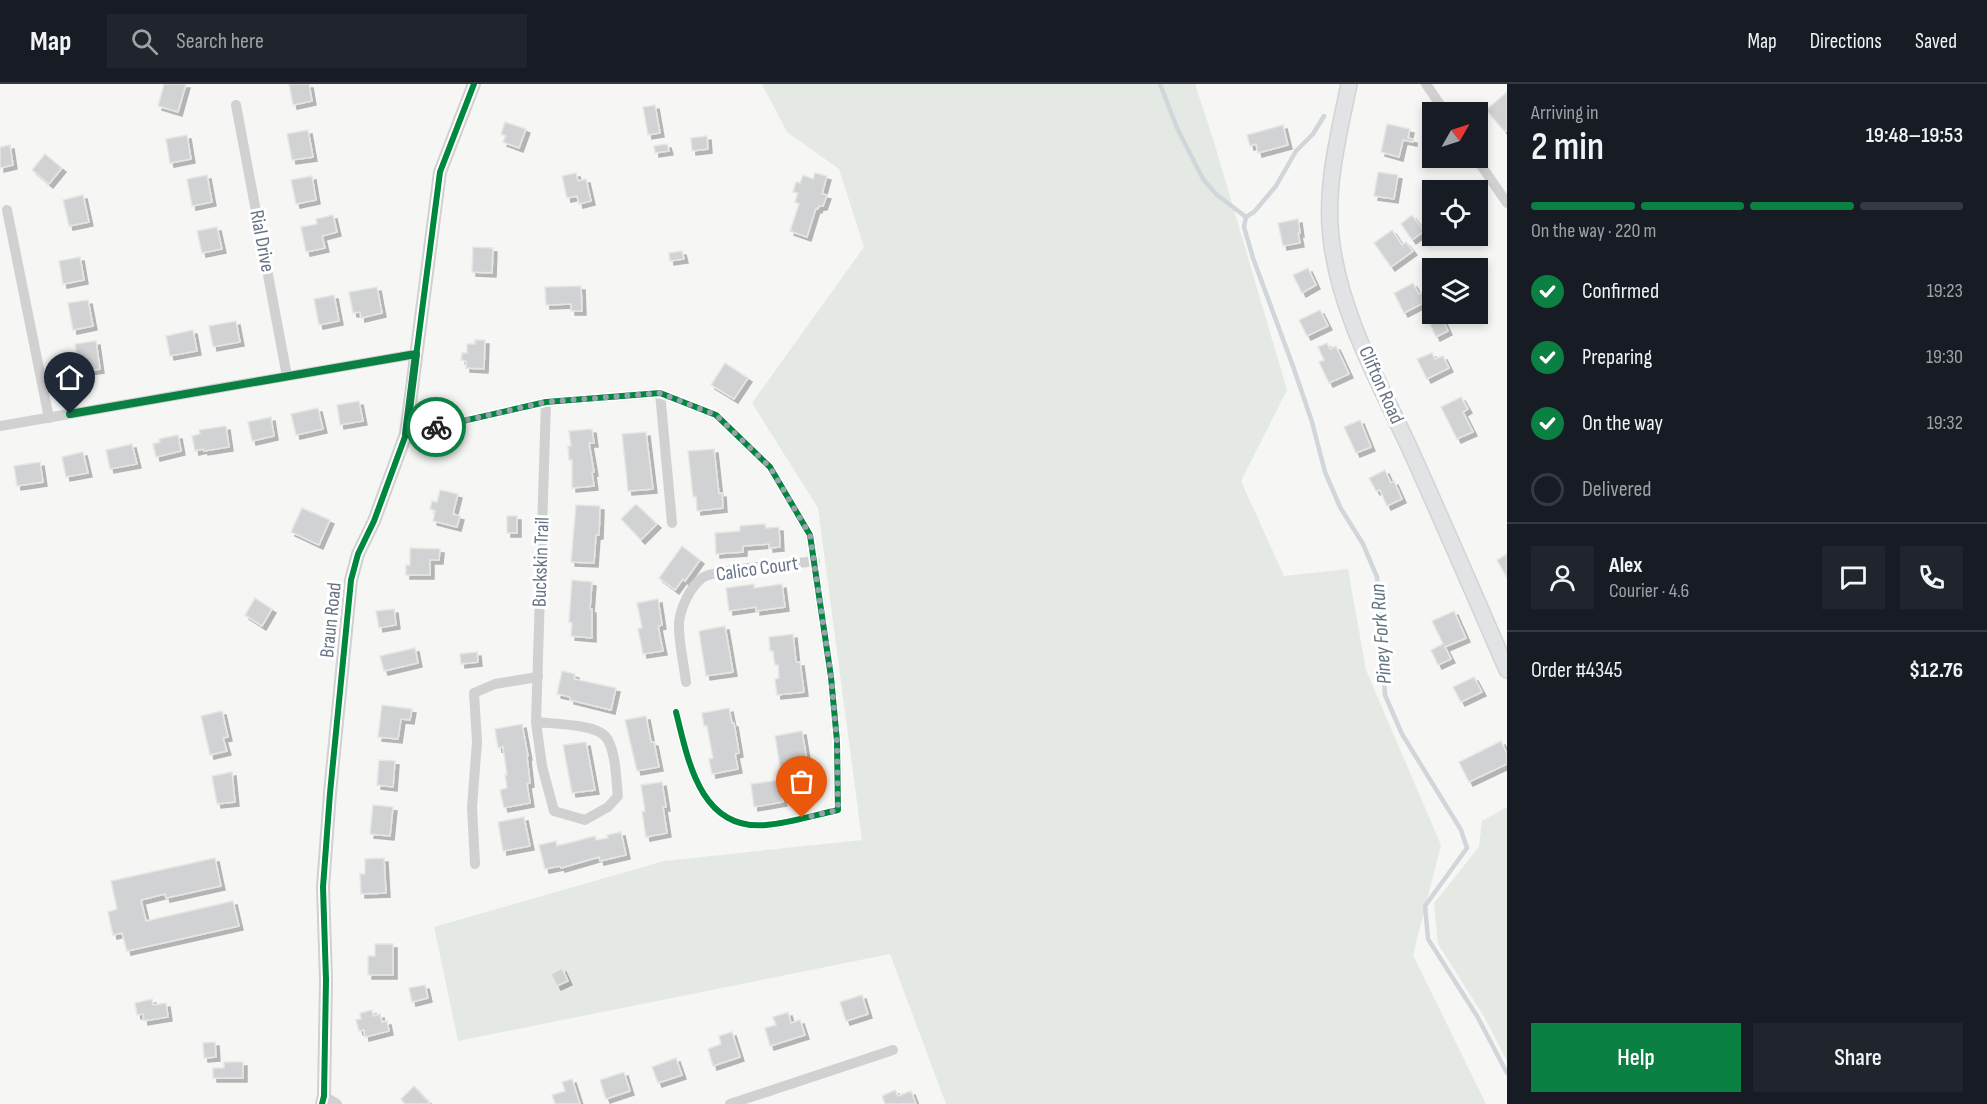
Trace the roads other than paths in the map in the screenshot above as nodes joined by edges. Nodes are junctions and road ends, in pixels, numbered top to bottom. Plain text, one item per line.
1 (474, 84) edge
2 (1349, 84) edge
3 (1426, 84) edge
4 (1438, 102) edge
5 (236, 105) dead end
6 (1483, 168) edge
7 (1507, 203) edge
8 (7, 210) dead end
9 (416, 354) junction
10 (287, 376) junction
11 (660, 393) junction
12 (546, 402) junction
13 (49, 418) junction
14 (0, 426) edge
15 (406, 434) junction
16 (672, 523) dead end
17 (815, 561) junction
18 (1507, 670) edge
19 (538, 677) junction
20 (686, 682) dead end
21 (676, 712) dead end
22 (536, 722) junction
23 (475, 864) dead end
24 (893, 1050) dead end
25 (323, 1100) edge
26 (337, 1104) edge
27 (730, 1104) edge

1 - 9 street, Braun Road
2 - 18 main road, Clifton Road
3 - 4 street
5 - 10 street, Rial Drive
6 - 7 street
8 - 13 street
9 - 10 street
9 - 15 street, Braun Road
10 - 13 street
11 - 12 street
11 - 16 street
11 - 17 street
12 - 15 street
12 - 19 street, Buckskin Trail
13 - 14 street
15 - 25 street, Braun Road
17 - 20 street, Calico Court
17 - 21 street
19 - 22 street, Buckskin Trail
19 - 23 street
22 - 22 street, Buckskin Trail
24 - 27 street
25 - 26 street

